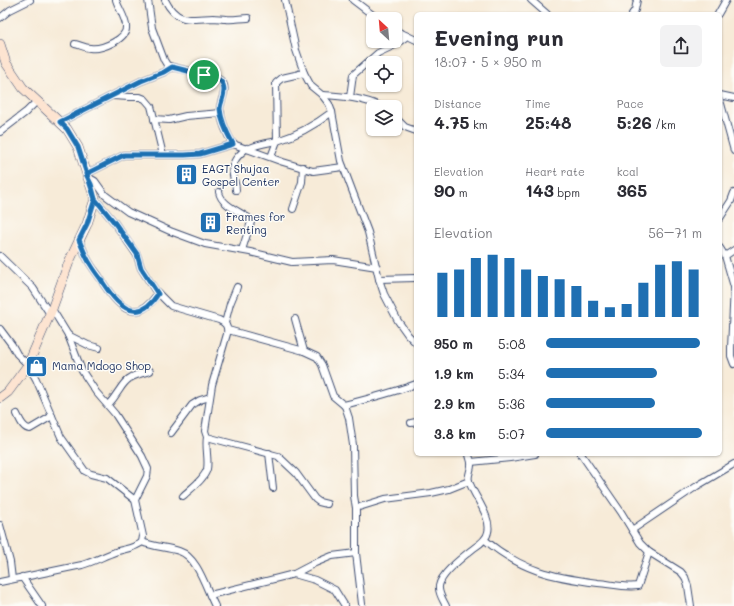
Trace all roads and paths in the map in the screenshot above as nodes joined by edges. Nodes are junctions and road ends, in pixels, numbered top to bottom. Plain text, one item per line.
1 (30, 0) edge
2 (116, 0) edge
3 (148, 0) edge
4 (165, 0) edge
5 (285, 0) edge
6 (353, 0) edge
7 (531, 0) edge
8 (637, 0) edge
9 (726, 0) edge
10 (369, 12) edge
11 (545, 12) edge
12 (634, 12) edge
13 (719, 12) edge
14 (0, 18) edge
15 (248, 18) dead end
16 (402, 33) edge
17 (408, 36) junction
18 (414, 39) edge
19 (0, 44) edge
20 (75, 44) dead end
21 (172, 67) junction
22 (304, 73) junction
23 (722, 95) edge
24 (113, 96) junction
25 (322, 96) junction
26 (350, 97) junction
27 (734, 98) edge
28 (368, 100) edge
29 (37, 101) junction
30 (722, 107) edge
31 (332, 112) junction
32 (221, 113) junction
33 (154, 119) junction
34 (60, 122) junction
35 (402, 124) edge
36 (414, 130) edge
37 (0, 132) edge
38 (277, 141) junction
39 (233, 144) junction
40 (247, 149) junction
41 (734, 151) edge
42 (163, 155) junction
43 (271, 157) junction
44 (303, 167) junction
45 (343, 167) junction
46 (87, 176) junction
47 (236, 190) dead end
48 (219, 192) dead end
49 (734, 193) edge
50 (95, 199) junction
51 (732, 202) edge
52 (293, 209) dead end
53 (722, 215) edge
54 (79, 240) junction
55 (242, 250) junction
56 (734, 250) edge
57 (722, 251) edge
58 (0, 256) edge
59 (725, 256) junction
60 (377, 267) junction
61 (414, 278) edge
62 (379, 279) junction
63 (237, 288) dead end
64 (158, 294) junction
65 (51, 312) junction
66 (295, 319) dead end
67 (225, 323) junction
68 (0, 330) edge
69 (228, 330) junction
70 (68, 335) junction
71 (733, 337) edge
72 (414, 341) edge
73 (98, 348) dead end
74 (304, 351) junction
75 (734, 364) edge
76 (28, 365) junction
77 (150, 371) dead end
78 (414, 385) edge
79 (210, 397) junction
80 (0, 398) edge
81 (344, 404) junction
82 (108, 405) junction
83 (17, 414) dead end
84 (52, 416) junction
85 (171, 433) dead end
86 (207, 437) junction
87 (269, 453) junction
88 (469, 456) edge
89 (522, 456) edge
90 (583, 456) edge
91 (471, 462) junction
92 (734, 464) edge
93 (469, 481) junction
94 (273, 488) dead end
95 (183, 496) dead end
96 (354, 496) junction
97 (135, 500) junction
98 (326, 504) dead end
99 (367, 505) junction
100 (356, 508) junction
101 (0, 525) edge
102 (632, 530) junction
103 (485, 540) junction
104 (142, 542) junction
105 (356, 552) junction
106 (649, 552) junction
107 (309, 566) junction
108 (294, 574) junction
109 (22, 578) junction
110 (12, 579) junction
111 (315, 580) junction
112 (0, 582) edge
113 (210, 595) junction
114 (362, 604) dead end
115 (42, 606) edge
116 (215, 606) edge
117 (345, 606) edge
118 (446, 606) edge
119 (691, 606) edge

1 - 14 street
2 - 20 street
3 - 21 street
4 - 15 street
5 - 22 street
6 - 10 street
7 - 11 street
8 - 12 street
9 - 13 street
16 - 17 street
17 - 18 street
17 - 26 street
19 - 29 street
21 - 24 street
21 - 32 street
22 - 25 street
22 - 38 street
23 - 27 street
24 - 33 street
24 - 34 street
25 - 26 street
25 - 31 street
26 - 28 street
29 - 34 street
29 - 37 street
30 - 41 street
31 - 38 street
31 - 45 street
32 - 33 street
32 - 39 street
33 - 42 street
34 - 46 street
35 - 36 street
38 - 40 street
38 - 43 street
39 - 40 street
39 - 42 street
40 - 43 street
40 - 47 street
42 - 46 street
43 - 44 street
44 - 45 street
44 - 52 street
45 - 60 street
46 - 50 street
46 - 55 street
48 - 55 street
49 - 51 street
50 - 54 street
50 - 64 street
51 - 53 street
54 - 64 street
54 - 65 street
55 - 60 street
56 - 59 street
57 - 59 street
58 - 65 street
59 - 71 street
60 - 62 street
61 - 62 street
62 - 72 street
63 - 67 street
64 - 67 street
65 - 70 street
65 - 76 street
66 - 74 street
67 - 69 street
68 - 76 street
69 - 74 street
69 - 79 street
70 - 73 street
70 - 82 street
71 - 75 street
74 - 81 street
76 - 80 street
76 - 84 street
77 - 82 street
78 - 81 street
79 - 85 street
79 - 86 street
81 - 96 street
82 - 97 street
83 - 84 street
84 - 97 street
86 - 87 street
86 - 95 street
87 - 94 street
87 - 98 street
88 - 91 street
89 - 91 street
90 - 102 street
91 - 93 street
92 - 102 street
93 - 99 street
93 - 103 street
96 - 99 street
96 - 100 street
97 - 104 street
99 - 100 street
100 - 105 street
101 - 110 street
102 - 106 street
103 - 106 street
103 - 118 street
104 - 109 street
104 - 113 street
105 - 107 street
105 - 114 street
106 - 119 street
107 - 108 street
107 - 111 street
108 - 111 street
108 - 113 street
109 - 110 street
109 - 115 street
110 - 112 street
111 - 117 street
113 - 116 street

